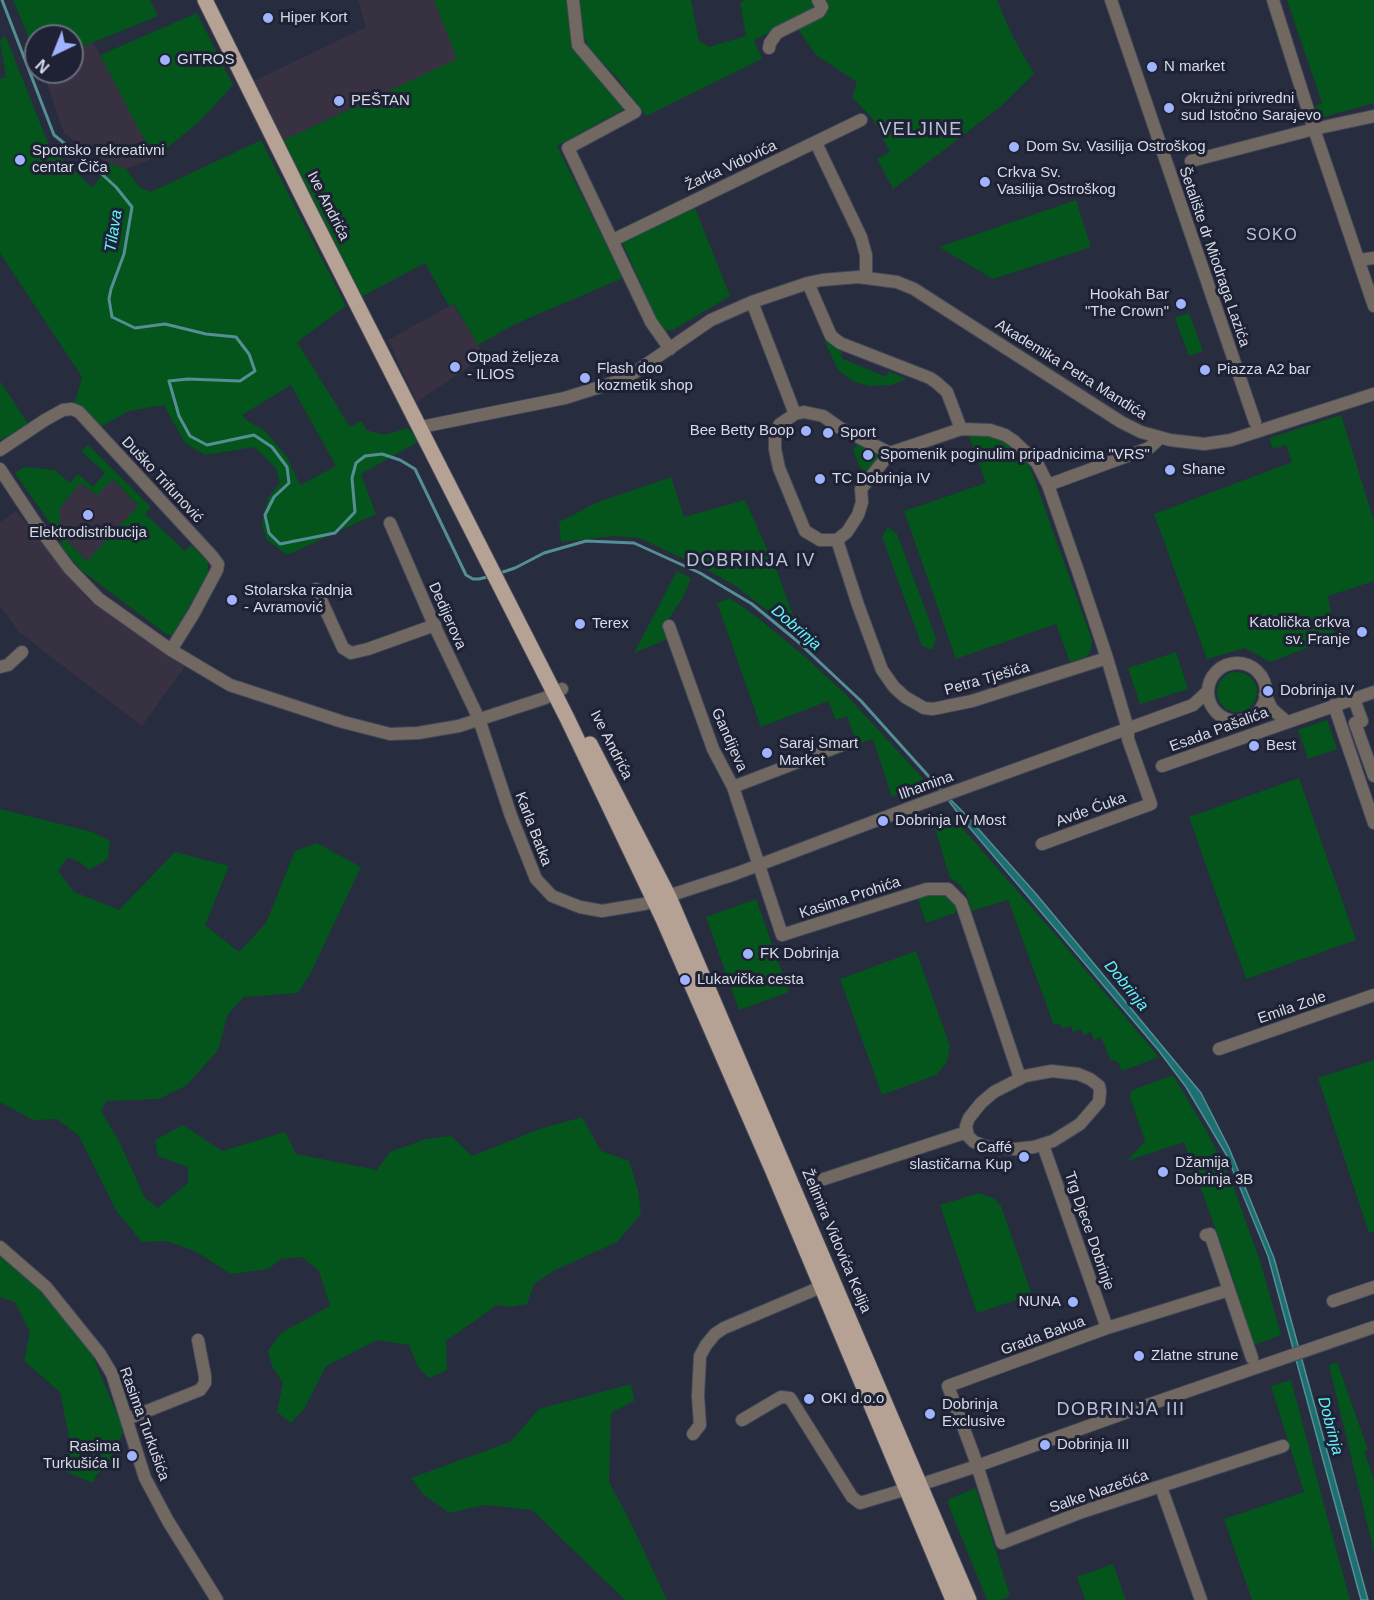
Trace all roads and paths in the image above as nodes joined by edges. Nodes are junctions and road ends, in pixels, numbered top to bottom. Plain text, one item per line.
1 (205, 0) edge
2 (573, 0) edge
3 (818, 0) edge
4 (1111, 0) edge
5 (1272, 0) edge
6 (769, 48) dead end
7 (1374, 116) edge
8 (861, 120) dead end
9 (1314, 129) junction
10 (816, 143) junction
11 (1191, 161) dead end
12 (613, 240) junction
13 (1374, 258) edge
14 (1359, 260) junction
15 (866, 277) junction
16 (808, 284) junction
17 (752, 302) junction
18 (1374, 306) edge
19 (670, 349) junction
20 (1374, 394) edge
21 (795, 414) junction
22 (1255, 422) dead end
23 (421, 427) junction
24 (961, 429) junction
25 (1160, 438) junction
26 (0, 450) edge
27 (890, 453) junction
28 (0, 469) edge
29 (1048, 485) junction
30 (390, 524) dead end
31 (837, 540) junction
32 (316, 589) dead end
33 (435, 625) junction
34 (669, 626) dead end
35 (171, 650) junction
36 (22, 652) dead end
37 (1107, 658) junction
38 (0, 668) edge
39 (558, 691) junction
40 (1208, 691) junction
41 (1374, 692) edge
42 (1266, 695) junction
43 (1354, 699) junction
44 (1193, 705) junction
45 (1334, 705) junction
46 (1212, 708) junction
47 (1255, 715) junction
48 (479, 719) junction
49 (1283, 719) junction
50 (1128, 729) junction
51 (845, 744) dead end
52 (1162, 766) dead end
53 (1374, 776) edge
54 (734, 788) junction
55 (1374, 823) edge
56 (1042, 844) dead end
57 (759, 866) junction
58 (662, 899) junction
59 (1374, 995) edge
60 (1219, 1049) dead end
61 (1020, 1078) junction
62 (967, 1132) junction
63 (1043, 1144) junction
64 (824, 1179) dead end
65 (1206, 1235) dead end
66 (0, 1247) edge
67 (821, 1287) junction
68 (1374, 1287) edge
69 (1229, 1290) junction
70 (1333, 1301) dead end
71 (1374, 1327) edge
72 (1107, 1328) junction
73 (198, 1340) dead end
74 (1252, 1358) dead end
75 (127, 1419) junction
76 (742, 1420) dead end
77 (693, 1434) dead end
78 (1282, 1446) dead end
79 (978, 1466) junction
80 (914, 1487) junction
81 (1161, 1487) junction
82 (217, 1600) edge
83 (953, 1600) edge
84 (969, 1600) edge
85 (1201, 1600) edge

1 - 23 main road, Ive Andrića
2 - 12 street
3 - 6 street
4 - 22 street, Šetalište dr Miodraga Lazića
5 - 9 street
7 - 9 street
8 - 10 street, Žarka Vidovića
9 - 11 street
9 - 14 street
10 - 12 street, Žarka Vidovića
10 - 15 street
12 - 19 street
13 - 14 street
14 - 18 street
15 - 16 street, Akademika Petra Mandića
15 - 25 street, Akademika Petra Mandića
16 - 17 street, Akademika Petra Mandića
16 - 24 street
17 - 19 street
17 - 21 street
19 - 23 street
20 - 25 street, Akademika Petra Mandića
21 - 27 street
21 - 31 street
23 - 39 main road, Ive Andrića
24 - 27 street
24 - 29 street
25 - 29 street
26 - 35 street, Duško Trifunović
27 - 31 street
28 - 35 street
29 - 37 street
30 - 33 street, Dedijerova
31 - 37 street, Petra Tješića
32 - 33 street
33 - 48 street, Dedijerova
34 - 54 street, Gandijeva
35 - 48 street
36 - 38 street
37 - 50 street
39 - 48 street
39 - 58 main road, Ive Andrića
40 - 42 street
40 - 44 street, Ilhamina
40 - 46 street
41 - 43 street, Esada Pašalića
42 - 47 street
42 - 49 street
43 - 45 street, Esada Pašalića
43 - 53 street
44 - 46 street, Ilhamina
44 - 50 street, Ilhamina
45 - 49 street, Esada Pašalića
45 - 55 street
46 - 47 street
47 - 49 street
48 - 58 street, Karla Batka
49 - 52 street, Esada Pašalića
50 - 56 street, Avde Ćuka
50 - 57 street, Ilhamina
51 - 54 street, Gandijeva
54 - 57 street
57 - 58 street, Ilhamina
57 - 61 street, Kasima Prohića
58 - 67 main road, Želimira Vidovića Kelija
58 - 80 main road, Želimira Vidovića Kelija
59 - 60 street, Emila Zole
61 - 62 street
61 - 63 street
62 - 63 street
62 - 64 street
63 - 72 street, Trg Djece Dobrinje
65 - 69 street
66 - 75 street, Rasima Turkušića
67 - 77 street
67 - 80 main road, Želimira Vidovića Kelija
68 - 70 street
69 - 72 street, Grada Bakua
69 - 74 street
71 - 79 street
72 - 79 street, Grada Bakua
73 - 75 street
75 - 82 street, Rasima Turkušića
76 - 80 street
78 - 81 street, Salke Nazečića
79 - 80 street
79 - 81 street, Salke Nazečića
80 - 83 main road, Želimira Vidovića Kelija
80 - 84 main road, Želimira Vidovića Kelija
81 - 85 street

